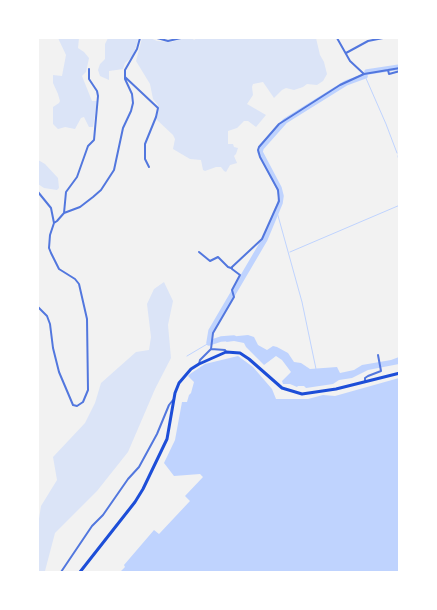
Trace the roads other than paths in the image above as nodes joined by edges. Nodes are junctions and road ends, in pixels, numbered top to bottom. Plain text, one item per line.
1 (140, 38) edge
2 (158, 38) edge
3 (181, 38) edge
4 (337, 38) edge
5 (383, 38) edge
6 (346, 53) junction
7 (89, 69) dead end
8 (400, 70) edge
9 (364, 74) junction
10 (125, 77) junction
11 (149, 167) dead end
12 (38, 192) edge
13 (64, 213) junction
14 (54, 223) junction
15 (199, 252) dead end
16 (231, 268) junction
17 (38, 307) edge
18 (211, 347) junction
19 (226, 352) junction
20 (378, 355) dead end
21 (199, 364) junction
22 (400, 373) edge
23 (365, 382) junction
24 (174, 399) junction
25 (61, 572) edge
26 (80, 572) edge

1 - 10 street
2 - 3 street
4 - 6 street
5 - 6 street
6 - 9 street
7 - 13 street
8 - 9 street
9 - 16 street
10 - 11 street
10 - 13 street
12 - 14 street
13 - 14 street
14 - 17 street
15 - 16 street
16 - 18 street
18 - 19 street
18 - 21 street
19 - 21 highway
19 - 23 highway
20 - 23 street
21 - 24 highway
22 - 23 highway
24 - 25 street
24 - 26 highway

